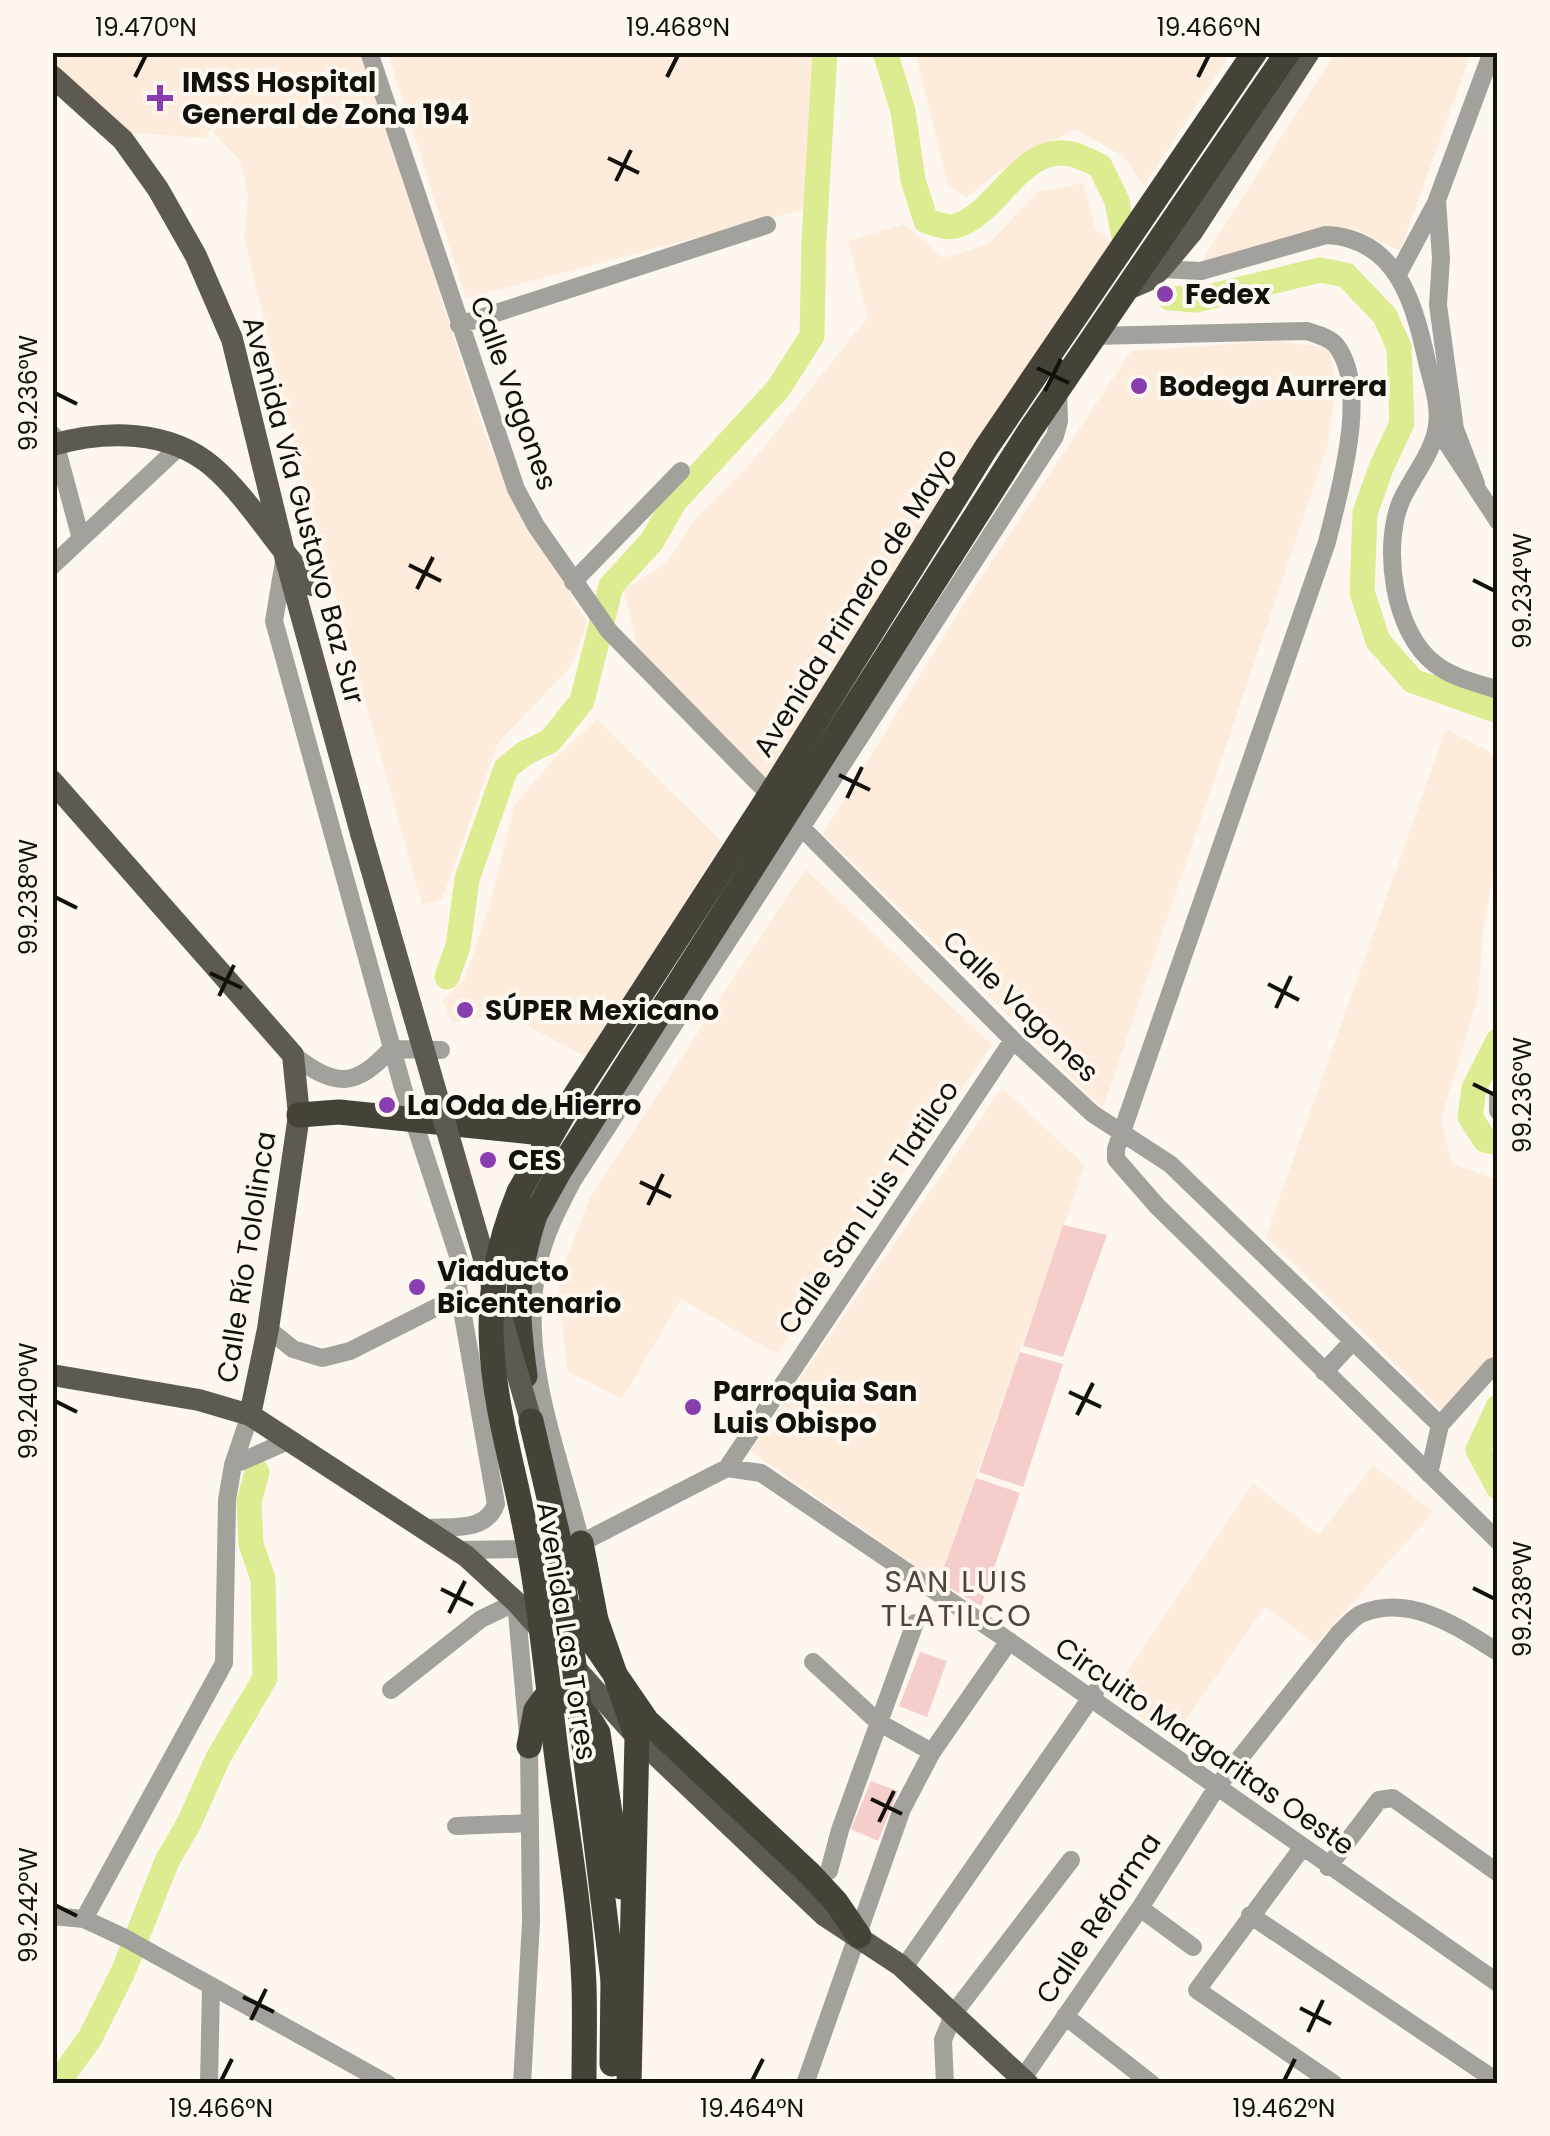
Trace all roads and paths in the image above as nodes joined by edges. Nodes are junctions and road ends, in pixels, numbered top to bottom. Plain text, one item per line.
1 (369, 52) edge
2 (1255, 52) edge
3 (1288, 52) edge
4 (1309, 52) edge
5 (1492, 52) edge
6 (52, 76) edge
7 (1437, 200) junction
8 (768, 226) dead end
9 (1162, 269) junction
10 (1398, 274) junction
11 (1128, 289) junction
12 (459, 325) junction
13 (1094, 336) junction
14 (1058, 389) junction
15 (1437, 428) junction
16 (53, 441) edge
17 (180, 446) junction
18 (681, 472) dead end
19 (1476, 484) junction
20 (1498, 521) edge
21 (81, 539) junction
22 (285, 556) junction
23 (52, 566) edge
24 (573, 582) junction
25 (312, 585) dead end
26 (1498, 690) edge
27 (52, 781) edge
28 (770, 794) junction
29 (802, 828) junction
30 (691, 916) junction
31 (729, 940) junction
32 (1013, 1040) junction
33 (391, 1049) junction
34 (440, 1050) dead end
35 (293, 1056) junction
36 (1498, 1098) edge
37 (1498, 1111) edge
38 (300, 1115) junction
39 (562, 1116) junction
40 (416, 1122) junction
41 (1122, 1132) junction
42 (518, 1192) joint
43 (458, 1287) junction
44 (268, 1330) junction
45 (1353, 1341) junction
46 (1498, 1365) edge
47 (1324, 1372) junction
48 (52, 1374) edge
49 (250, 1415) junction
50 (531, 1421) junction
51 (1440, 1425) junction
52 (288, 1441) junction
53 (233, 1465) junction
54 (727, 1468) junction
55 (1429, 1474) junction
56 (427, 1528) junction
57 (1498, 1542) edge
58 (581, 1543) junction
59 (458, 1550) junction
60 (516, 1602) junction
61 (565, 1602) junction
62 (915, 1623) dead end
63 (1009, 1641) junction
64 (1498, 1652) edge
65 (813, 1662) dead end
66 (391, 1690) dead end
67 (1093, 1696) junction
68 (878, 1722) junction
69 (637, 1737) junction
70 (529, 1746) junction
71 (932, 1752) junction
72 (606, 1776) junction
73 (1217, 1787) junction
74 (530, 1823) junction
75 (456, 1826) dead end
76 (1302, 1848) junction
77 (1070, 1860) dead end
78 (1328, 1866) junction
79 (819, 1872) junction
80 (1498, 1873) edge
81 (1140, 1908) junction
82 (1250, 1914) junction
83 (52, 1916) edge
84 (84, 1919) junction
85 (859, 1936) junction
86 (1192, 1947) dead end
87 (904, 1968) junction
88 (622, 1973) junction
89 (1498, 1983) edge
90 (210, 1986) junction
91 (954, 2013) junction
92 (1065, 2016) junction
93 (1026, 2080) edge
94 (1498, 2082) edge
95 (209, 2084) edge
96 (388, 2084) edge
97 (522, 2084) edge
98 (584, 2084) edge
99 (612, 2084) edge
100 (629, 2084) edge
101 (805, 2084) edge
102 (945, 2084) edge
103 (1152, 2084) edge
104 (1334, 2084) edge

1 - 12 street, Calle Vagones
2 - 28 highway, Avenida Primero de Mayo
3 - 11 highway, Avenida Primero de Mayo
4 - 9 main road, Avenida Primero de Mayo
5 - 7 street
6 - 22 main road, Avenida Vía Gustavo Baz Sur
7 - 10 street
7 - 19 street
8 - 12 street
9 - 10 street
9 - 11 main road, Avenida Primero de Mayo
10 - 15 street
11 - 13 highway, Avenida Primero de Mayo
12 - 24 street, Calle Vagones
13 - 14 highway, Avenida Primero de Mayo
13 - 41 street
14 - 29 street, Avenida Primero de Mayo
14 - 50 highway, Avenida Primero de Mayo, bridge
15 - 19 street
15 - 26 street
16 - 17 main road
16 - 21 street
17 - 21 street
17 - 22 main road
18 - 24 street
19 - 20 street
21 - 23 street
22 - 25 main road
22 - 33 street
22 - 50 main road, Avenida Vía Gustavo Baz Sur, bridge
24 - 28 street, Calle Vagones
27 - 35 main road
28 - 30 highway, Avenida Primero de Mayo
29 - 31 street, Avenida Primero de Mayo
29 - 32 street, Calle Vagones
30 - 31 street
30 - 39 highway, Avenida Primero de Mayo
31 - 58 street, Avenida Primero de Mayo
32 - 41 street, Calle Vagones
32 - 54 street, Calle San Luis Tlatilco
33 - 34 street
33 - 35 street
33 - 40 street
35 - 38 main road, Calle Río Tololinca
36 - 37 street
38 - 40 highway
38 - 44 main road, Calle Río Tololinca
39 - 40 highway
39 - 42 highway, Avenida Primero de Mayo
40 - 43 street
41 - 45 street, Calle Vagones
41 - 47 street
42 - 98 highway, Avenida Las Torres, bridge
43 - 44 street
43 - 56 street, Avenida Las Torres
44 - 49 main road, Calle Río Tololinca
45 - 47 street
45 - 51 street, Calle Vagones
46 - 51 street
47 - 55 street
48 - 49 main road
49 - 52 main road
49 - 53 street, Calle Río Tololinca
50 - 61 highway, Avenida Las Torres, bridge
51 - 55 street
52 - 53 street
52 - 56 main road
53 - 84 street, Calle Río Tololinca
54 - 58 street, Calle San Luis Tlatilco
54 - 63 street, Circuito Margaritas Oeste
55 - 57 street
56 - 59 main road
58 - 59 street
58 - 69 highway
59 - 60 main road
60 - 66 street
60 - 69 main road
60 - 70 street
61 - 79 highway, bridge
61 - 88 highway, Avenida Las Torres, bridge
62 - 68 street
63 - 67 street, Circuito Margaritas Oeste
63 - 71 street
64 - 73 street, Calle Reforma
65 - 68 street
67 - 73 street, Circuito Margaritas Oeste
67 - 87 street
68 - 71 street
68 - 79 street
69 - 72 highway
69 - 85 main road
69 - 88 highway
70 - 72 highway
70 - 74 street
71 - 85 street
72 - 88 highway
73 - 76 street, Circuito Margaritas Oeste
73 - 81 street, Calle Reforma
74 - 75 street
74 - 97 street
76 - 78 street, Circuito Margaritas Oeste
76 - 82 street
77 - 91 street
78 - 80 street
78 - 89 street, Circuito Margaritas Oeste
79 - 85 highway
81 - 86 street
81 - 92 street, Calle Reforma
82 - 94 street
82 - 104 street
83 - 84 street
84 - 90 street
85 - 87 main road
85 - 101 street
87 - 91 main road
88 - 99 highway, Avenida Las Torres
88 - 100 highway
90 - 95 street
90 - 96 street
91 - 93 main road
91 - 102 street
92 - 93 street, Calle Reforma
92 - 103 street

